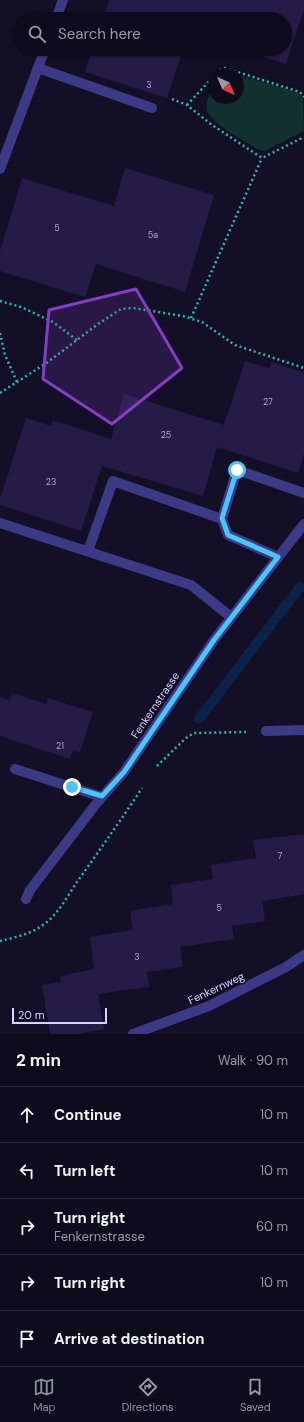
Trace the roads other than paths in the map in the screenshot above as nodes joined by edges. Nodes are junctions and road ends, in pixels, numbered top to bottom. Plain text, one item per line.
1 (63, 0) edge
2 (59, 12) edge
3 (42, 56) edge
4 (38, 68) junction
5 (152, 108) road end
6 (0, 169) edge
7 (304, 492) edge
8 (222, 518) junction
9 (0, 523) edge
10 (304, 524) edge
11 (88, 552) junction
12 (278, 557) junction
13 (231, 618) junction
14 (304, 730) edge
15 (266, 731) road end
16 (15, 769) dead end
17 (102, 796) junction
18 (26, 898) dead end
19 (304, 955) edge
20 (133, 1034) edge

1 - 2 street
3 - 4 street
4 - 5 street
4 - 6 street
7 - 8 street
8 - 11 street
8 - 12 street
9 - 11 street
10 - 12 street, Fenkernstrasse
11 - 13 street
12 - 13 street, Fenkernstrasse
13 - 17 street, Fenkernstrasse
14 - 15 street
16 - 17 street
17 - 18 street, Fenkernstrasse
19 - 20 street, Fenkernweg

